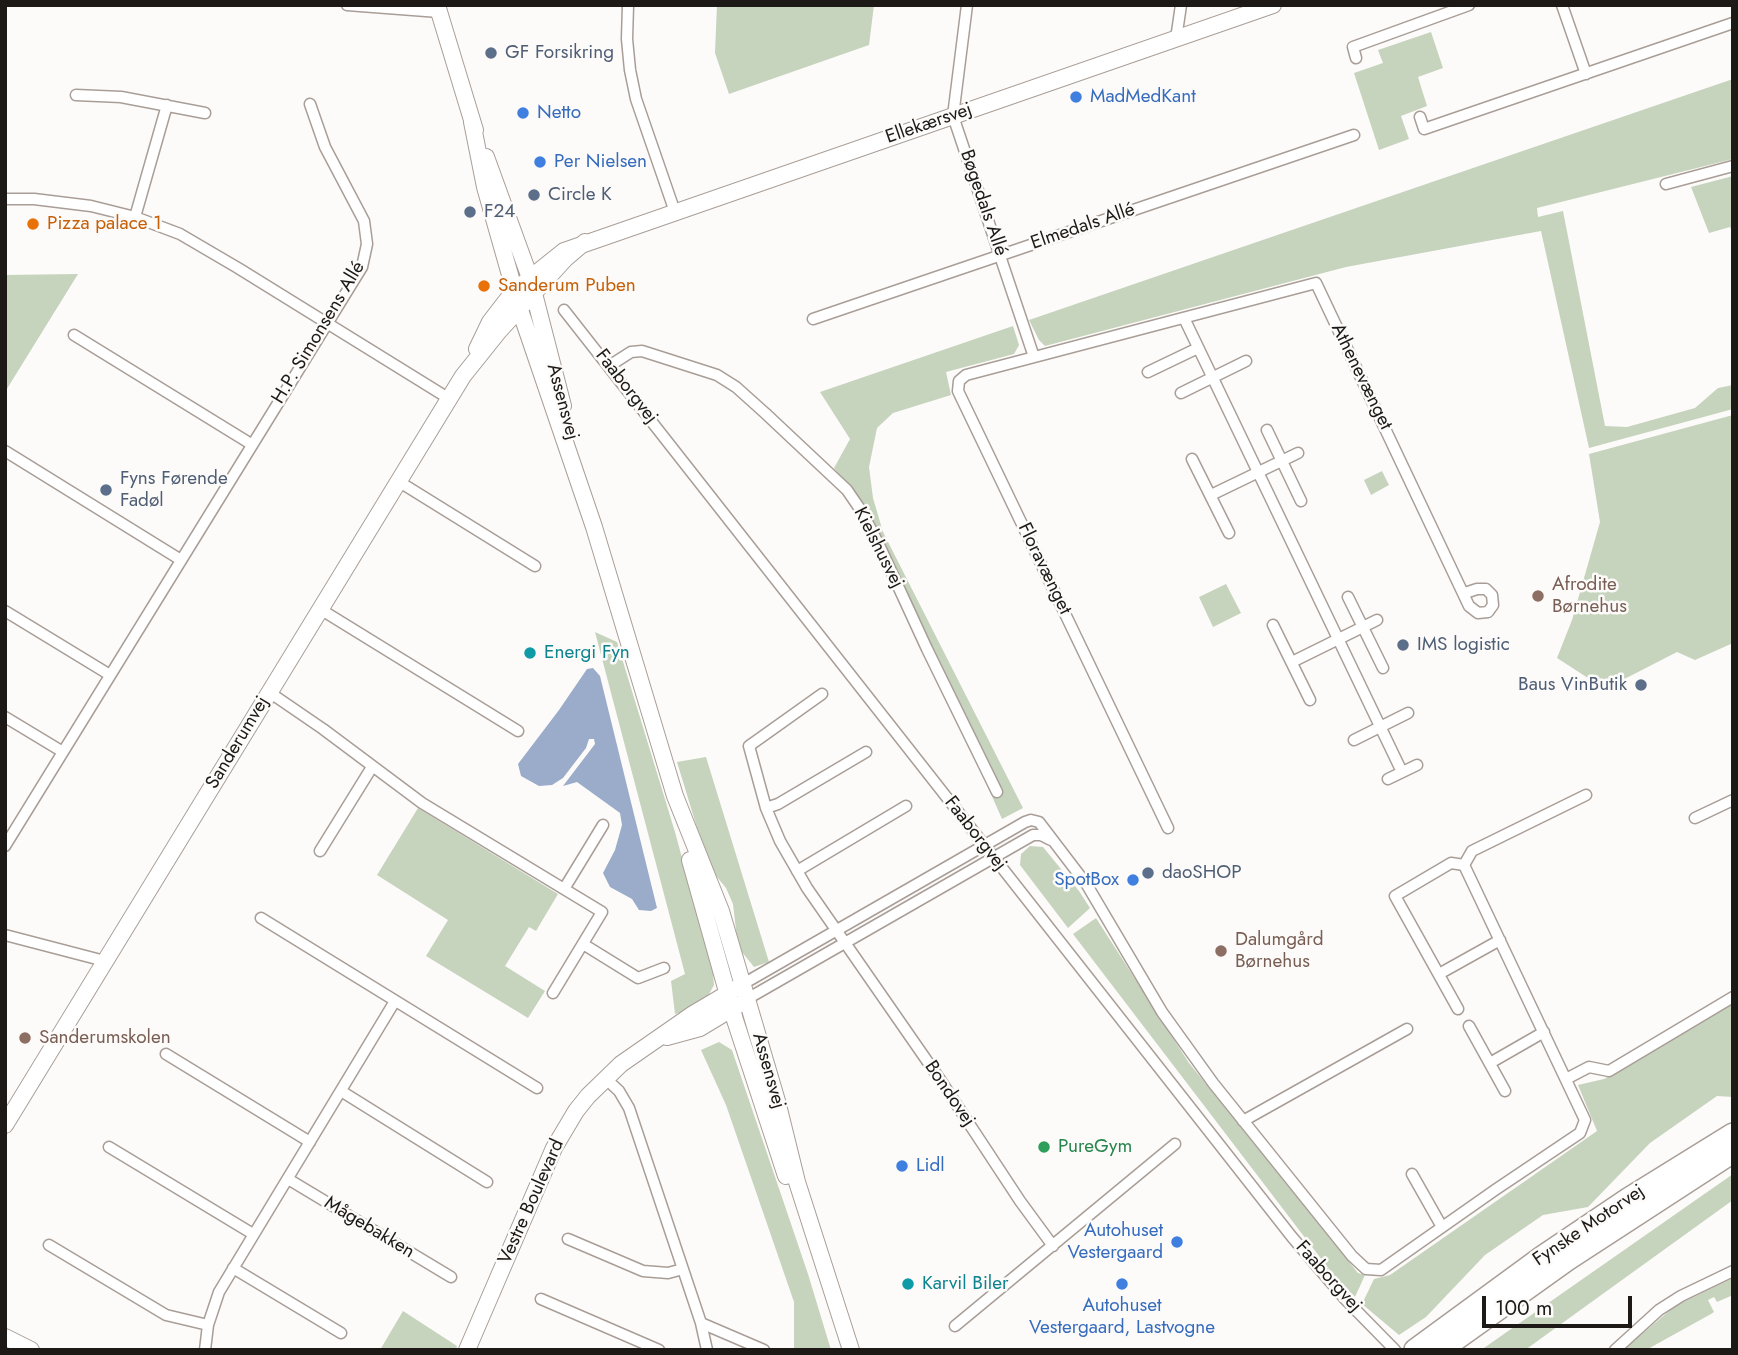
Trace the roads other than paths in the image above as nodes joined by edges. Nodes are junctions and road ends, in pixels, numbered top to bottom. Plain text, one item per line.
1 (346, 5) edge
2 (628, 5) edge
3 (967, 5) edge
4 (1181, 5) edge
5 (1273, 5) edge
6 (1469, 5) edge
7 (1562, 5) edge
8 (438, 8) edge
9 (1733, 23) edge
10 (1176, 39) junction
11 (1356, 58) dead end
12 (1586, 74) junction
13 (76, 95) dead end
14 (310, 104) dead end
15 (167, 105) junction
16 (205, 113) dead end
17 (953, 116) junction
18 (1420, 117) dead end
19 (472, 122) junction
20 (1354, 135) dead end
21 (1733, 166) edge
22 (1665, 184) dead end
23 (5, 199) edge
24 (674, 212) junction
25 (135, 217) junction
26 (1001, 255) junction
27 (532, 286) junction
28 (514, 291) junction
29 (520, 310) junction
30 (564, 310) dead end
31 (1184, 318) junction
32 (813, 319) dead end
33 (328, 323) junction
34 (74, 335) dead end
35 (1198, 348) junction
36 (1034, 357) junction
37 (1246, 361) dead end
38 (609, 366) junction
39 (1148, 372) dead end
40 (463, 376) junction
41 (1212, 377) junction
42 (1181, 393) dead end
43 (448, 398) junction
44 (1266, 430) dead end
45 (251, 444) junction
46 (5, 451) edge
47 (1297, 453) dead end
48 (1192, 459) dead end
49 (1281, 461) junction
50 (1258, 472) junction
51 (398, 481) junction
52 (1211, 495) junction
53 (1301, 501) dead end
54 (594, 527) junction
55 (1229, 533) dead end
56 (181, 560) junction
57 (534, 566) dead end
58 (1465, 593) dead end
59 (1348, 597) dead end
60 (320, 609) junction
61 (5, 611) edge
62 (1377, 620) dead end
63 (1273, 625) dead end
64 (1363, 627) junction
65 (1338, 639) junction
66 (1292, 663) junction
67 (1383, 668) dead end
68 (110, 675) junction
69 (269, 692) junction
70 (822, 694) dead end
71 (1310, 700) dead end
72 (1408, 713) dead end
73 (5, 717) edge
74 (1380, 727) junction
75 (519, 730) dead end
76 (1354, 740) dead end
77 (63, 752) junction
78 (866, 752) dead end
79 (1417, 765) dead end
80 (372, 767) junction
81 (1402, 772) junction
82 (1388, 779) dead end
83 (997, 792) dead end
84 (1586, 795) dead end
85 (675, 796) junction
86 (1733, 800) edge
87 (906, 806) dead end
88 (766, 808) junction
89 (1695, 818) dead end
90 (603, 825) dead end
91 (1168, 828) dead end
92 (1056, 843) junction
93 (984, 845) junction
94 (5, 846) edge
95 (320, 851) dead end
96 (993, 857) junction
97 (1464, 865) junction
98 (797, 871) junction
99 (564, 889) junction
100 (261, 918) dead end
101 (838, 932) junction
102 (5, 935) edge
103 (1500, 940) junction
104 (845, 942) junction
105 (583, 944) junction
106 (103, 963) junction
107 (664, 968) dead end
108 (1439, 974) junction
109 (553, 993) dead end
110 (737, 997) junction
111 (1733, 997) edge
112 (395, 1001) junction
113 (1458, 1009) dead end
114 (1469, 1026) dead end
115 (1407, 1029) dead end
116 (1544, 1032) junction
117 (166, 1054) dead end
118 (1490, 1063) junction
119 (605, 1078) junction
120 (1566, 1079) junction
121 (537, 1088) dead end
122 (341, 1091) junction
123 (1505, 1091) dead end
124 (9, 1115) edge
125 (1243, 1121) junction
126 (5, 1125) edge
127 (1733, 1134) edge
128 (310, 1142) junction
129 (1175, 1144) dead end
130 (109, 1147) dead end
131 (1733, 1152) edge
132 (1412, 1174) dead end
133 (288, 1178) junction
134 (487, 1182) dead end
135 (1442, 1227) junction
136 (253, 1234) junction
137 (568, 1239) dead end
138 (50, 1245) dead end
139 (1053, 1246) junction
140 (1567, 1260) junction
141 (233, 1268) junction
142 (683, 1269) junction
143 (1733, 1271) edge
144 (451, 1277) dead end
145 (541, 1299) dead end
146 (701, 1322) junction
147 (208, 1325) junction
148 (955, 1326) dead end
149 (341, 1333) dead end
150 (205, 1350) edge
151 (467, 1350) edge
152 (659, 1350) edge
153 (707, 1350) edge
154 (764, 1350) edge
155 (842, 1350) edge
156 (851, 1350) edge
157 (1395, 1350) edge
158 (1415, 1350) edge
159 (1441, 1350) edge
160 (1459, 1350) edge
161 (1615, 1350) edge

1 - 8 street
2 - 24 street
3 - 17 street, Bøgedals Allé
4 - 10 street
5 - 10 main road, Ellekærsvej
6 - 11 street
7 - 12 street
8 - 19 main road
9 - 12 street
10 - 17 main road, Ellekærsvej
12 - 18 street
13 - 15 street
14 - 33 street, H.P. Simonsens Allé
15 - 16 street
15 - 25 street
17 - 24 main road, Ellekærsvej
17 - 26 street, Bøgedals Allé
19 - 27 main road
19 - 28 main road
20 - 26 street, Elmedals Allé
21 - 22 street
23 - 25 street
24 - 27 main road, Ellekærsvej
25 - 33 street
26 - 32 street, Elmedals Allé
26 - 36 street, Bøgedals Allé
27 - 28 main road, Sanderumvej
27 - 29 main road, Sanderumvej
27 - 54 main road, Assensvej
28 - 29 main road, Assensvej
28 - 40 main road, Sanderumvej
29 - 40 main road, Sanderumvej
29 - 54 main road, Assensvej
30 - 38 street, Faaborgvej
31 - 35 street
31 - 36 street
31 - 58 street, Athenevænget
33 - 43 street
33 - 45 street, H.P. Simonsens Allé
34 - 45 street
35 - 39 street
35 - 41 street
36 - 91 street, Floravænget
37 - 41 street
38 - 83 street, Kielshusvej
38 - 93 street, Faaborgvej
40 - 43 main road, Sanderumvej
41 - 42 street
41 - 50 street
43 - 51 main road, Sanderumvej
44 - 49 street
45 - 56 street, H.P. Simonsens Allé
46 - 56 street
47 - 49 street
48 - 52 street
49 - 50 street
49 - 53 street
50 - 52 street
50 - 65 street
51 - 57 street
51 - 60 main road, Sanderumvej
52 - 55 street
54 - 85 main road, Assensvej
56 - 68 street, H.P. Simonsens Allé
59 - 64 street
60 - 69 main road, Sanderumvej
60 - 75 street
61 - 68 street
62 - 64 street
63 - 66 street
64 - 65 street
64 - 67 street
65 - 66 street
65 - 74 street
66 - 71 street
68 - 77 street, H.P. Simonsens Allé
69 - 80 street
69 - 106 main road, Sanderumvej
70 - 88 street
72 - 74 street
73 - 77 street
74 - 76 street
74 - 81 street
77 - 94 street, H.P. Simonsens Allé
78 - 88 street
79 - 81 street
80 - 95 street
80 - 99 street
81 - 82 street
84 - 97 street
85 - 110 main road, Assensvej
85 - 110 main road, Assensvej
86 - 89 street
87 - 98 street
88 - 98 street
90 - 99 street
92 - 93 street, Vestre Boulevard
92 - 96 street, Vestre Boulevard
92 - 125 street
93 - 96 street, Faaborgvej
93 - 101 street, Vestre Boulevard
96 - 104 street, Vestre Boulevard
96 - 157 street, Faaborgvej
97 - 103 street
97 - 108 street
98 - 101 street
99 - 105 street
100 - 112 street
101 - 104 street
101 - 110 street, Vestre Boulevard
102 - 106 street
103 - 108 street
103 - 116 street
104 - 110 street, Vestre Boulevard
104 - 139 street, Bondovej
105 - 107 street
105 - 109 street
106 - 124 main road, Sanderumvej
108 - 113 street
110 - 119 main road, Vestre Boulevard
110 - 155 main road, Assensvej
110 - 156 main road, Assensvej
111 - 120 street
112 - 121 street
112 - 122 street
114 - 118 street
115 - 125 street
116 - 118 street
116 - 120 street
117 - 128 street
118 - 123 street
119 - 142 street
119 - 151 main road, Vestre Boulevard
120 - 135 street
122 - 128 street
122 - 134 street
124 - 126 main road, Sanderumvej
125 - 135 street
127 - 158 highway, Fynske Motorvej
128 - 133 street
129 - 139 street
130 - 136 street
131 - 140 highway, Fynske Motorvej
132 - 135 street
133 - 136 street
133 - 144 street, Mågebakken
136 - 141 street
137 - 142 street
138 - 147 street
139 - 148 street
140 - 159 highway, Fynske Motorvej
140 - 160 highway
141 - 147 street
141 - 149 street
142 - 146 street
143 - 161 street
145 - 152 street
146 - 153 street
146 - 154 street
147 - 150 street

